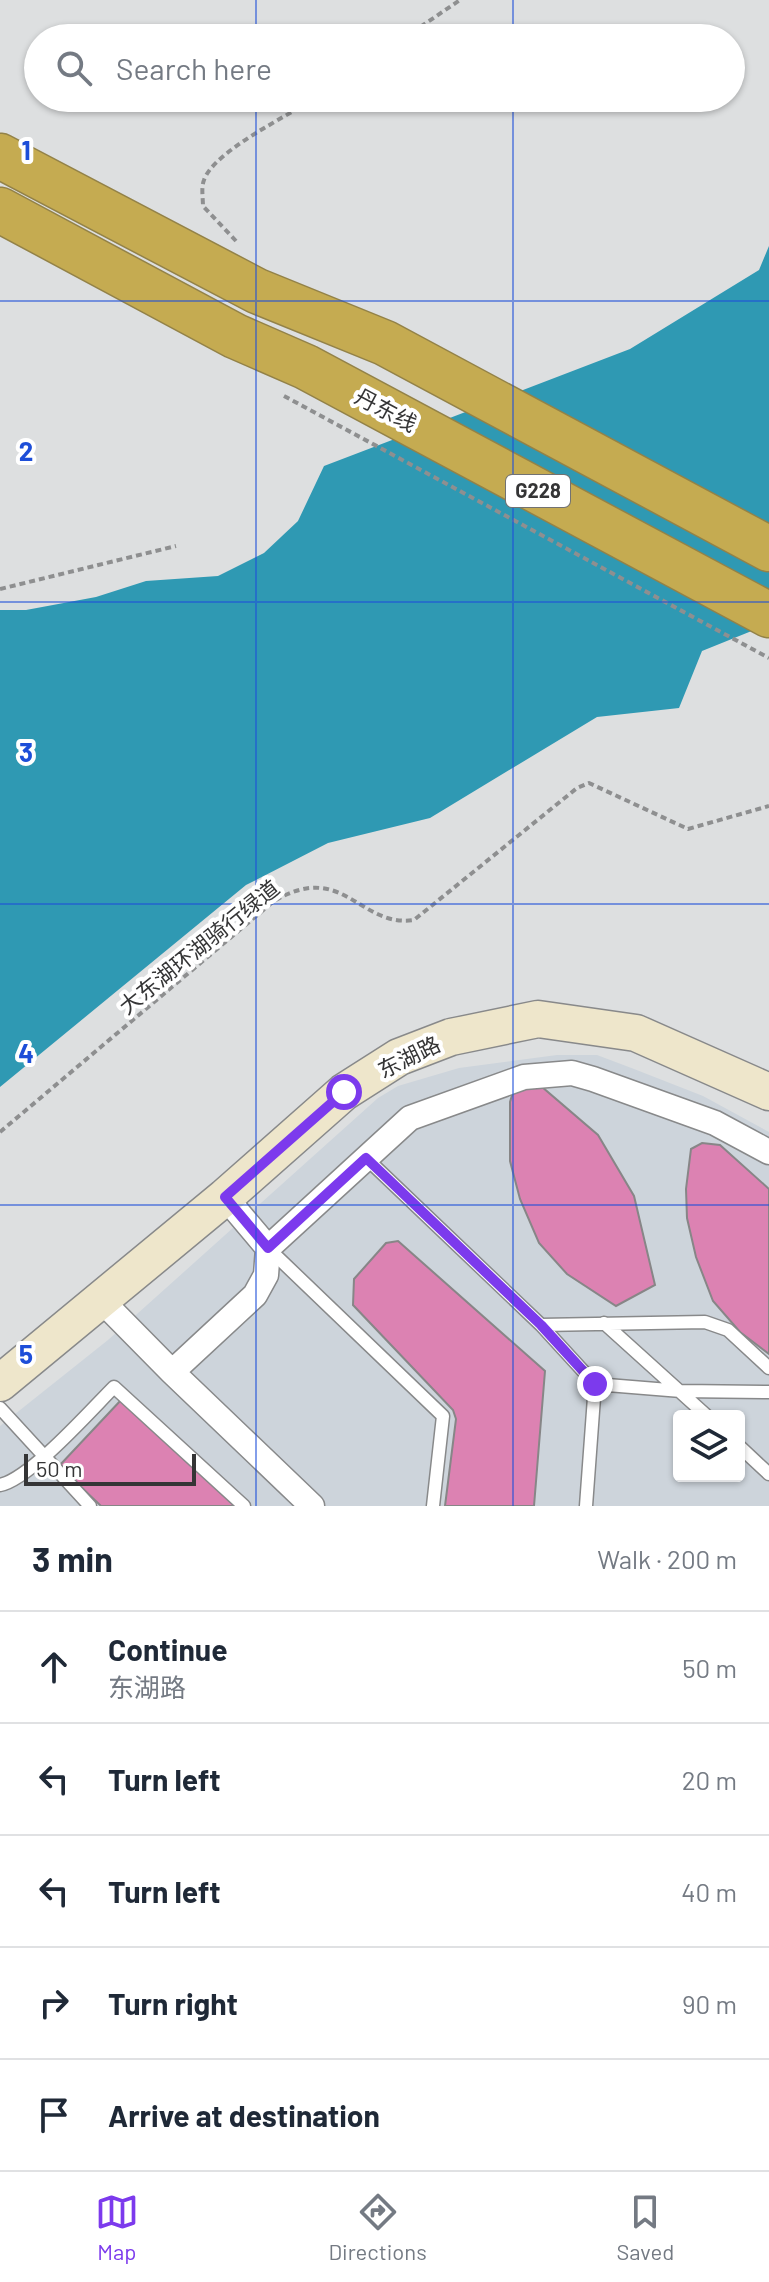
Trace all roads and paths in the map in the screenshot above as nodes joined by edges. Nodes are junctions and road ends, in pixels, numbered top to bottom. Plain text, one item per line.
1 (460, 0) edge
2 (425, 24) edge
3 (293, 112) edge
4 (0, 156) edge
5 (0, 210) edge
6 (241, 246) dead end
7 (289, 378) junction
8 (176, 546) dead end
9 (769, 549) edge
10 (0, 589) edge
11 (757, 630) edge
12 (769, 658) edge
13 (769, 806) edge
14 (769, 1092) edge
15 (0, 1132) edge
16 (769, 1152) edge
17 (366, 1158) junction
18 (225, 1197) junction
19 (268, 1248) junction
20 (100, 1299) junction
21 (604, 1323) junction
22 (541, 1325) junction
23 (769, 1368) edge
24 (172, 1372) junction
25 (0, 1383) edge
26 (595, 1384) junction
27 (681, 1391) junction
28 (769, 1392) edge
29 (0, 1408) edge
30 (701, 1410) edge
31 (745, 1452) edge
32 (45, 1455) junction
33 (769, 1474) edge
34 (0, 1485) edge
35 (90, 1506) edge
36 (244, 1506) edge
37 (312, 1506) edge
38 (433, 1506) edge
39 (586, 1506) edge

1 - 2 path
3 - 6 path
4 - 9 highway, G228
5 - 7 highway, 丹东线 / G228
7 - 11 highway, 丹东线 / G228
7 - 11 path
8 - 10 path
11 - 12 path
13 - 15 path, 大东湖环湖骑行绿道
14 - 18 street, 东湖路
16 - 17 street
17 - 19 street
17 - 22 lane
18 - 19 street
18 - 20 street, 东湖路
19 - 24 street
19 - 38 lane
20 - 24 street
20 - 25 street, 东湖路
21 - 22 lane
21 - 23 lane
21 - 27 lane
22 - 26 lane
24 - 37 street
26 - 27 lane
26 - 39 lane
27 - 28 lane
27 - 30 lane
29 - 32 lane
31 - 33 lane
32 - 34 lane
32 - 35 lane
32 - 36 lane

